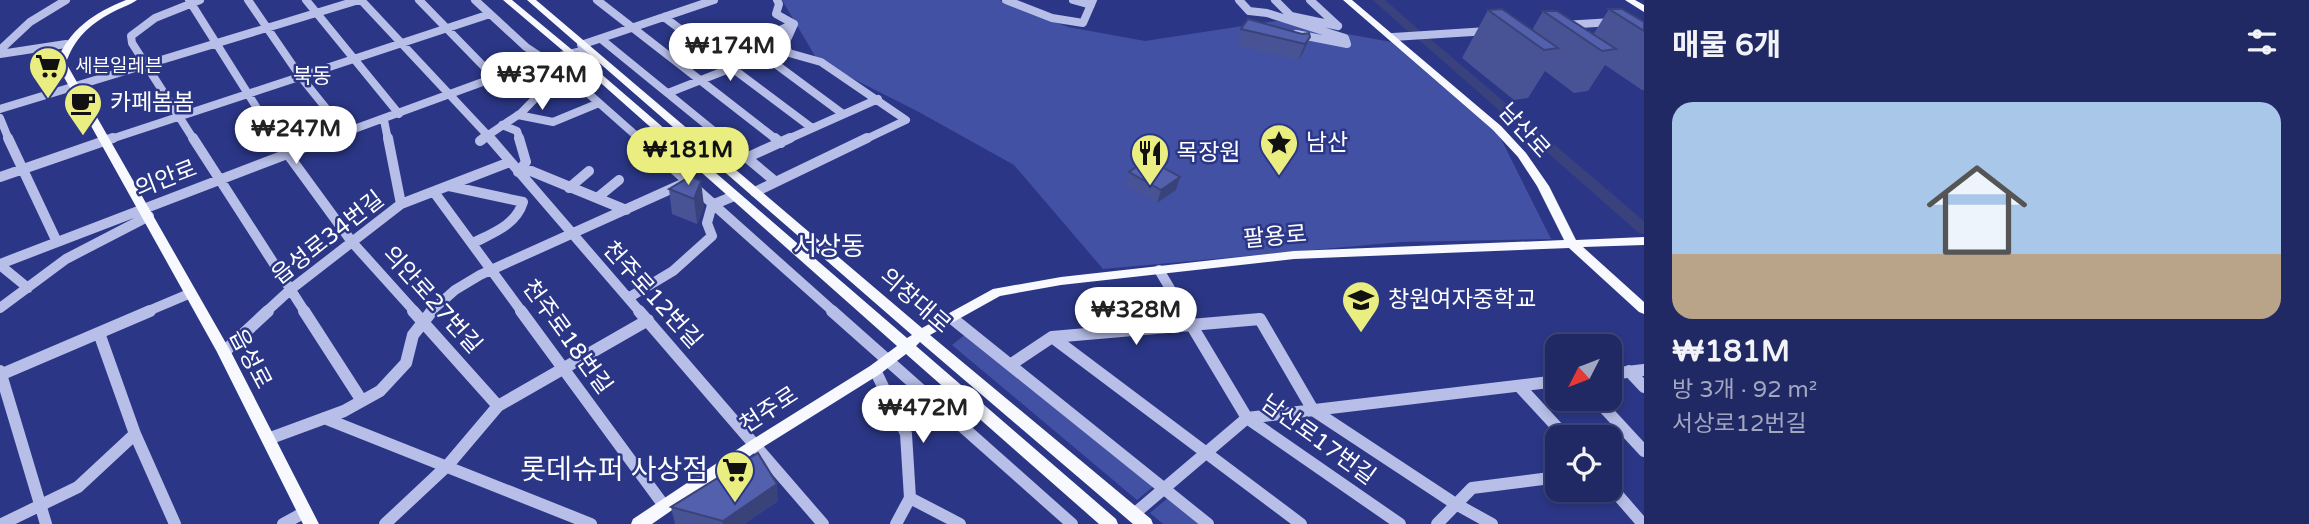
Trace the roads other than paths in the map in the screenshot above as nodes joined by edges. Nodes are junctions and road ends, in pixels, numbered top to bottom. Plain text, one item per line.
1 (66, 0) edge
2 (133, 0) edge
3 (248, 0) edge
4 (306, 0) edge
5 (360, 0) edge
6 (419, 0) edge
7 (475, 0) edge
8 (507, 0) edge
9 (531, 0) edge
10 (597, 0) edge
11 (687, 0) edge
12 (714, 0) edge
13 (777, 0) edge
14 (1006, 0) edge
15 (1073, 0) edge
16 (1239, 0) edge
17 (1275, 0) edge
18 (1310, 0) edge
19 (1348, 0) edge
20 (1629, 0) edge
21 (194, 1) edge
22 (1092, 2) edge
23 (695, 6) junction
24 (1644, 9) edge
25 (316, 12) junction
26 (490, 14) junction
27 (664, 17) junction
28 (1619, 22) edge
29 (793, 24) junction
30 (269, 26) junction
31 (1555, 26) edge
32 (633, 28) junction
33 (447, 29) junction
34 (1501, 30) edge
35 (1392, 37) junction
36 (601, 39) junction
37 (215, 42) junction
38 (747, 43) junction
39 (66, 44) junction
40 (399, 44) junction
41 (1298, 44) edge
42 (579, 50) junction
43 (0, 52) edge
44 (718, 56) junction
45 (352, 59) junction
46 (543, 61) junction
47 (144, 64) junction
48 (584, 64) junction
49 (734, 67) junction
50 (564, 72) junction
51 (300, 76) junction
52 (495, 78) junction
53 (701, 81) junction
54 (75, 88) junction
55 (247, 93) junction
56 (668, 93) junction
57 (449, 95) junction
58 (878, 99) junction
59 (599, 103) junction
60 (0, 109) edge
61 (399, 114) junction
62 (843, 114) junction
63 (519, 115) junction
64 (180, 116) junction
65 (0, 118) edge
66 (384, 120) junction
67 (502, 125) junction
68 (813, 128) junction
69 (346, 133) junction
70 (483, 138) junction
71 (105, 141) junction
72 (781, 143) junction
73 (286, 154) junction
74 (746, 158) junction
75 (514, 167) junction
76 (21, 169) junction
77 (589, 171) dead end
78 (0, 177) edge
79 (218, 179) junction
80 (618, 180) dead end
81 (687, 182) junction
82 (776, 182) junction
83 (449, 186) junction
84 (569, 188) junction
85 (434, 192) junction
86 (755, 192) junction
87 (734, 195) junction
88 (597, 198) junction
89 (401, 204) junction
90 (712, 205) junction
91 (626, 210) junction
92 (147, 212) junction
93 (571, 235) junction
94 (1644, 241) edge
95 (57, 242) junction
96 (352, 242) junction
97 (473, 243) junction
98 (1573, 244) junction
99 (0, 265) edge
100 (492, 268) junction
101 (1159, 270) junction
102 (28, 288) junction
103 (290, 290) junction
104 (191, 293) junction
105 (628, 298) junction
106 (0, 308) edge
107 (1644, 309) edge
108 (953, 319) junction
109 (648, 320) junction
110 (424, 321) junction
111 (1193, 326) junction
112 (99, 333) junction
113 (922, 334) junction
114 (1052, 337) junction
115 (904, 346) junction
116 (223, 352) junction
117 (887, 358) junction
118 (1010, 365) junction
119 (564, 369) junction
120 (875, 370) junction
121 (1644, 370) edge
122 (1629, 371) junction
123 (1622, 372) edge
124 (0, 373) edge
125 (1545, 383) edge
126 (1519, 386) junction
127 (1644, 387) edge
128 (362, 401) junction
129 (498, 406) junction
130 (1313, 410) junction
131 (1606, 411) edge
132 (324, 418) junction
133 (1247, 418) junction
134 (1555, 425) edge
135 (135, 434) junction
136 (268, 439) junction
137 (755, 444) junction
138 (1644, 451) edge
139 (1206, 453) junction
140 (448, 465) junction
141 (1545, 479) edge
142 (1163, 488) junction
143 (909, 498) junction
144 (1622, 501) edge
145 (1454, 503) junction
146 (40, 505) junction
147 (665, 507) junction
148 (1135, 514) junction
149 (308, 518) edge
150 (1639, 523) edge
151 (2, 524) edge
152 (46, 524) edge
153 (175, 524) edge
154 (284, 524) edge
155 (385, 524) edge
156 (591, 524) edge
157 (639, 524) edge
158 (823, 524) edge
159 (896, 524) edge
160 (960, 524) edge
161 (1072, 524) edge
162 (1110, 524) edge
163 (1145, 524) edge
164 (1208, 524) edge
165 (1301, 524) edge
166 (1400, 524) edge
167 (1437, 524) edge
168 (1492, 524) edge

1 - 43 street
2 - 39 main road
3 - 30 street
4 - 25 street
5 - 25 street
5 - 40 street, 천주로12번길
6 - 33 street
7 - 26 street
8 - 42 main road, 의창대로
9 - 42 main road, 의창대로
10 - 32 street
11 - 23 street
12 - 23 street, 의안로
13 - 29 street
14 - 22 street
15 - 22 street
16 - 41 street
17 - 18 street
19 - 35 main road, 남산로
20 - 24 main road
21 - 37 street, 의안로27번길
21 - 47 street
23 - 27 street, 의안로
25 - 30 street
25 - 45 street
26 - 33 street
26 - 46 street
27 - 32 street, 의안로
27 - 44 street
28 - 31 street
29 - 38 street
29 - 58 street
30 - 37 street
30 - 51 street
32 - 36 street, 의안로
32 - 53 street
33 - 40 street
33 - 52 street
34 - 35 street
35 - 98 main road, 남산로
36 - 42 street, 의안로
36 - 56 street
37 - 47 street
37 - 55 street, 의안로27번길
38 - 44 street
38 - 62 street
39 - 43 street
39 - 54 main road, 읍성로
40 - 45 street
40 - 57 street, 천주로12번길
42 - 46 street, 의안로
42 - 48 main road, 의창대로
42 - 86 main road, 의창대로
44 - 49 street
45 - 51 street
45 - 61 street
46 - 50 street
46 - 52 street, 의안로
47 - 54 street
47 - 64 street
48 - 50 street
48 - 87 main road, 의창대로
49 - 53 street
49 - 68 street
50 - 59 street
50 - 63 street
51 - 55 street
51 - 69 street
52 - 57 street, 의안로
53 - 56 street
53 - 72 street
54 - 60 street
54 - 71 main road, 읍성로
55 - 64 street
55 - 73 street, 의안로27번길
56 - 74 street
57 - 61 street, 의안로
57 - 70 street, 천주로12번길
58 - 62 street
58 - 82 street
59 - 63 street
59 - 81 street
61 - 66 street, 의안로
62 - 68 street
63 - 67 street
64 - 71 street
64 - 79 street
65 - 76 street
66 - 69 street, 의안로
66 - 89 street
67 - 70 street
67 - 75 street
68 - 72 street
69 - 73 street, 의안로
70 - 75 street, 천주로12번길
71 - 76 street
71 - 92 main road, 읍성로
72 - 74 street
73 - 79 street, 의안로
73 - 96 street, 의안로27번길
74 - 82 street
75 - 83 street, 읍성로34번길
75 - 84 street
75 - 93 street, 천주로12번길
76 - 78 street
76 - 95 street
77 - 84 street
79 - 92 street, 의안로
79 - 103 street
80 - 88 street
81 - 90 street
81 - 91 street
82 - 86 street
83 - 85 street, 읍성로34번길
83 - 97 street
84 - 88 street
85 - 89 street, 읍성로34번길
85 - 97 street, 천주로18번길
86 - 113 main road, 의창대로
87 - 90 street
87 - 115 main road, 의창대로
88 - 91 street
89 - 96 street, 읍성로34번길
90 - 105 street
90 - 117 street
91 - 93 street
92 - 95 street, 의안로
92 - 102 street
92 - 104 main road, 읍성로
93 - 100 street
93 - 105 street, 천주로12번길
94 - 98 main road, 팔용로
95 - 99 street, 의안로
96 - 103 street, 읍성로34번길
96 - 110 street, 의안로27번길
97 - 100 street, 천주로18번길
98 - 101 main road, 팔용로
98 - 107 main road, 남산로
99 - 102 street
100 - 110 street
100 - 119 street, 천주로18번길
101 - 108 main road, 팔용로
101 - 111 street, 남산로17번길
102 - 106 street
103 - 116 street, 읍성로34번길
103 - 128 street
104 - 112 street
104 - 116 main road, 읍성로
105 - 109 street, 천주로12번길
108 - 113 main road, 팔용로
108 - 118 street
109 - 119 street
109 - 137 street, 천주로12번길
110 - 128 street
110 - 129 street, 의안로27번길
111 - 114 street
111 - 130 street
111 - 133 street, 남산로17번길
112 - 124 street
112 - 135 street
113 - 115 main road, 천주로
113 - 148 main road, 의창대로
114 - 118 street
114 - 139 street
115 - 117 main road, 천주로
115 - 162 main road, 의창대로
116 - 136 main road, 읍성로
117 - 120 main road, 천주로
117 - 161 street
118 - 142 street
119 - 129 street
119 - 147 street, 천주로18번길
120 - 137 main road, 천주로
120 - 143 street
121 - 122 street
122 - 123 street
122 - 127 street
124 - 146 street
125 - 126 street
126 - 130 street
126 - 134 street
128 - 132 street
129 - 140 street
130 - 133 street
130 - 145 street
131 - 138 street
132 - 136 street
132 - 140 street
133 - 139 street
133 - 166 street, 남산로17번길
135 - 146 street
135 - 153 street
136 - 149 main road, 읍성로
137 - 147 main road, 천주로
137 - 158 street, 천주로12번길
139 - 142 street
139 - 165 street
140 - 155 street
140 - 156 street
141 - 145 street
142 - 148 street
142 - 164 street
143 - 159 street
143 - 160 street
144 - 150 street
145 - 167 street
145 - 168 street
146 - 151 street
146 - 152 street
147 - 157 main road, 천주로
148 - 163 main road, 의창대로
149 - 154 street

